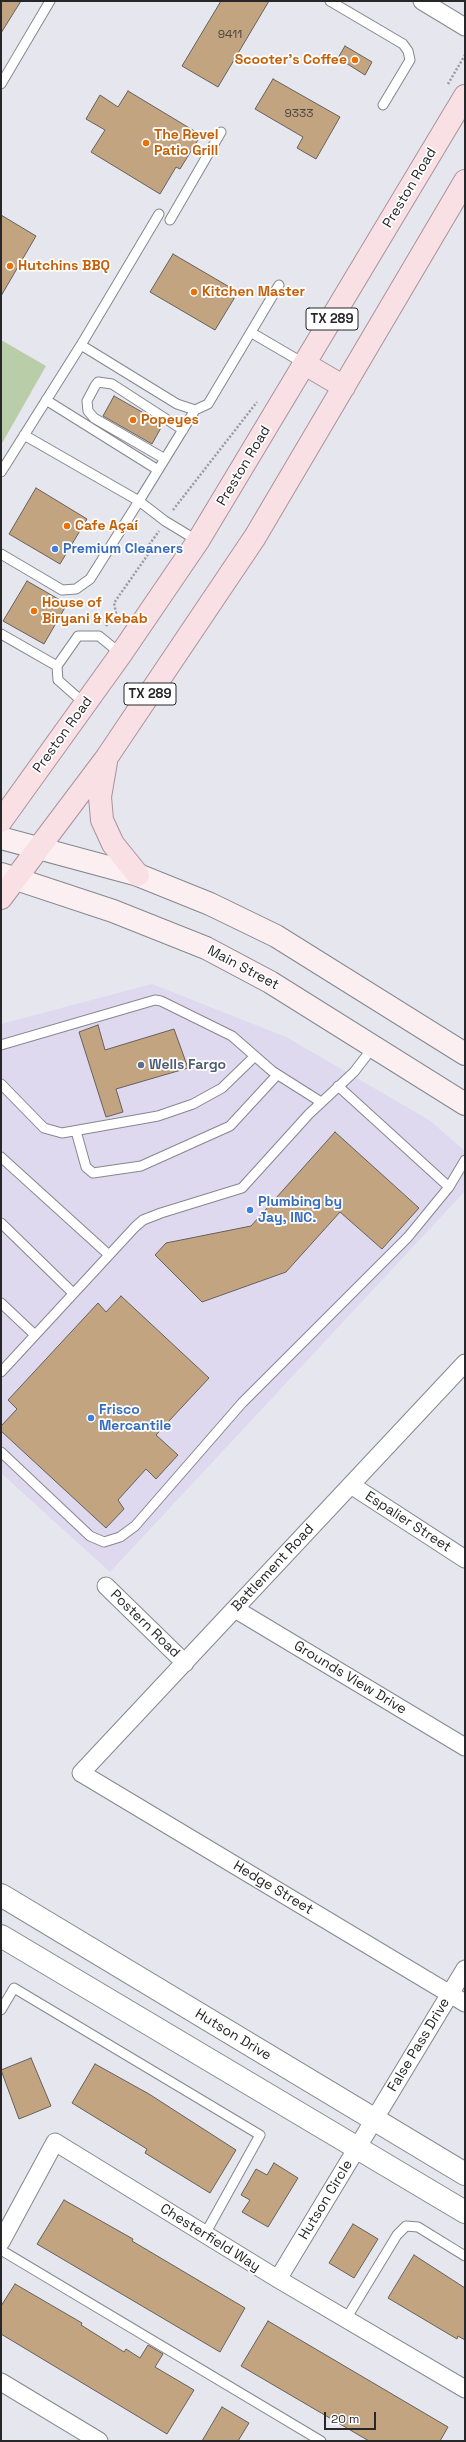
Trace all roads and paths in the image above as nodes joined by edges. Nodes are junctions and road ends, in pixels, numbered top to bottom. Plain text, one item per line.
1 (50, 1) edge
2 (330, 1) edge
3 (422, 1) edge
4 (465, 27) edge
5 (1, 84) edge
6 (465, 96) edge
7 (383, 106) dead end
8 (221, 132) dead end
9 (465, 181) edge
10 (159, 214) dead end
11 (170, 220) dead end
12 (279, 285) dead end
13 (252, 332) junction
14 (81, 345) junction
15 (305, 364) junction
16 (344, 387) junction
17 (46, 400) junction
18 (195, 410) junction
19 (183, 430) junction
20 (24, 435) junction
21 (165, 459) junction
22 (158, 470) junction
23 (1, 472) edge
24 (139, 501) junction
25 (198, 541) junction
26 (1, 554) edge
27 (1, 634) edge
28 (121, 654) junction
29 (57, 666) junction
30 (85, 704) junction
31 (107, 757) junction
32 (1, 822) edge
33 (1, 838) edge
34 (40, 847) junction
35 (138, 875) junction
36 (9, 876) edge
37 (1, 898) edge
38 (1, 1045) edge
39 (374, 1046) junction
40 (465, 1054) edge
41 (255, 1056) junction
42 (277, 1074) junction
43 (1, 1084) edge
44 (338, 1086) junction
45 (321, 1102) junction
46 (465, 1104) edge
47 (76, 1131) junction
48 (1, 1157) edge
49 (465, 1160) edge
50 (449, 1187) junction
51 (1, 1223) edge
52 (109, 1255) junction
53 (73, 1293) junction
54 (1, 1303) edge
55 (35, 1335) junction
56 (465, 1363) edge
57 (2, 1368) edge
58 (1, 1452) edge
59 (351, 1485) junction
60 (465, 1559) edge
61 (106, 1586) dead end
62 (235, 1609) junction
63 (185, 1663) junction
64 (465, 1747) edge
65 (81, 1773) joint
66 (1, 1895) edge
67 (1, 1936) edge
68 (465, 1970) edge
69 (450, 1994) junction
70 (465, 2003) edge
71 (1, 2010) edge
72 (374, 2120) junction
73 (357, 2149) junction
74 (465, 2174) edge
75 (465, 2212) edge
76 (205, 2234) junction
77 (1, 2242) edge
78 (1, 2250) edge
79 (465, 2256) edge
80 (278, 2279) junction
81 (346, 2320) junction
82 (1, 2382) edge
83 (465, 2390) edge
84 (99, 2441) edge
85 (322, 2441) edge

1 - 5 lane
2 - 7 lane
3 - 4 street
6 - 15 main road, Preston Road / TX 289
8 - 11 lane
9 - 16 main road, TX 289
10 - 14 lane
12 - 13 lane
13 - 15 lane
13 - 18 lane
14 - 17 lane
14 - 18 lane
15 - 16 main road
15 - 25 main road, Preston Road / TX 289
16 - 31 main road, TX 289
17 - 20 lane
17 - 22 lane
18 - 19 lane
19 - 21 lane
19 - 21 lane
20 - 23 lane
20 - 24 lane
21 - 22 lane
22 - 24 lane
24 - 25 lane
24 - 26 lane
25 - 28 main road, Preston Road / TX 289
27 - 29 lane
28 - 29 lane
28 - 30 main road, Preston Road / TX 289
29 - 30 lane
30 - 32 main road, Preston Road / TX 289
31 - 34 main road, TX 289
31 - 35 main road
33 - 34 main road
34 - 35 main road
34 - 36 main road, TX 289
35 - 40 main road
36 - 37 main road, TX 289
36 - 39 main road, Main Street
38 - 41 lane
39 - 44 lane
39 - 46 main road, Main Street
41 - 42 lane
41 - 47 lane
42 - 45 lane
42 - 47 lane
43 - 47 lane
44 - 45 lane
44 - 50 lane
45 - 52 lane
48 - 52 lane
49 - 50 lane
50 - 58 lane
51 - 53 lane
52 - 53 lane
53 - 55 lane
54 - 55 lane
55 - 57 lane
56 - 59 street, Battlement Road
59 - 60 street, Espalier Street
59 - 62 street, Battlement Road
61 - 63 street, Postern Road
62 - 63 street, Battlement Road
62 - 64 street, Grounds View Drive
63 - 65 street, Battlement Road
65 - 69 street, Hedge Street
66 - 72 street, Hutson Drive
67 - 73 street
68 - 69 street, False Pass Drive
69 - 70 street, Hedge Street
69 - 72 street, False Pass Drive
71 - 76 lane
72 - 73 street, Hutson Circle
72 - 74 street, Hutson Drive
73 - 75 street
73 - 80 street, Hutson Circle
76 - 77 street, Chesterfield Way
76 - 80 street, Chesterfield Way
78 - 85 lane
79 - 81 lane
80 - 81 street, Chesterfield Way
81 - 83 street, Chesterfield Way
82 - 84 street

